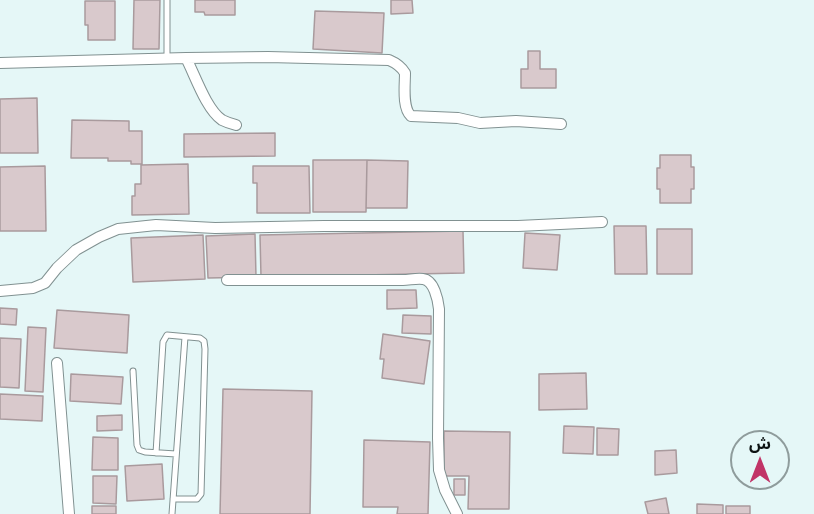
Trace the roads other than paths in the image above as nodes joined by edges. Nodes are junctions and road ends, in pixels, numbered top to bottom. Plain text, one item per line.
1 (167, 0) edge
2 (167, 58) junction
3 (186, 58) junction
4 (0, 63) edge
5 (561, 124) dead end
6 (236, 125) dead end
7 (602, 222) dead end
8 (227, 280) dead end
9 (0, 291) edge
10 (185, 337) junction
11 (57, 363) dead end
12 (133, 371) dead end
13 (156, 453) junction
14 (176, 454) junction
15 (173, 499) junction
16 (69, 514) edge
17 (172, 514) edge
18 (457, 514) edge

1 - 2 lane
2 - 3 street
2 - 4 street
3 - 5 street
3 - 6 street
7 - 9 street
8 - 18 street
10 - 13 lane
10 - 14 lane
10 - 15 lane
11 - 16 street
12 - 13 lane
13 - 14 lane
14 - 15 lane
15 - 17 lane

